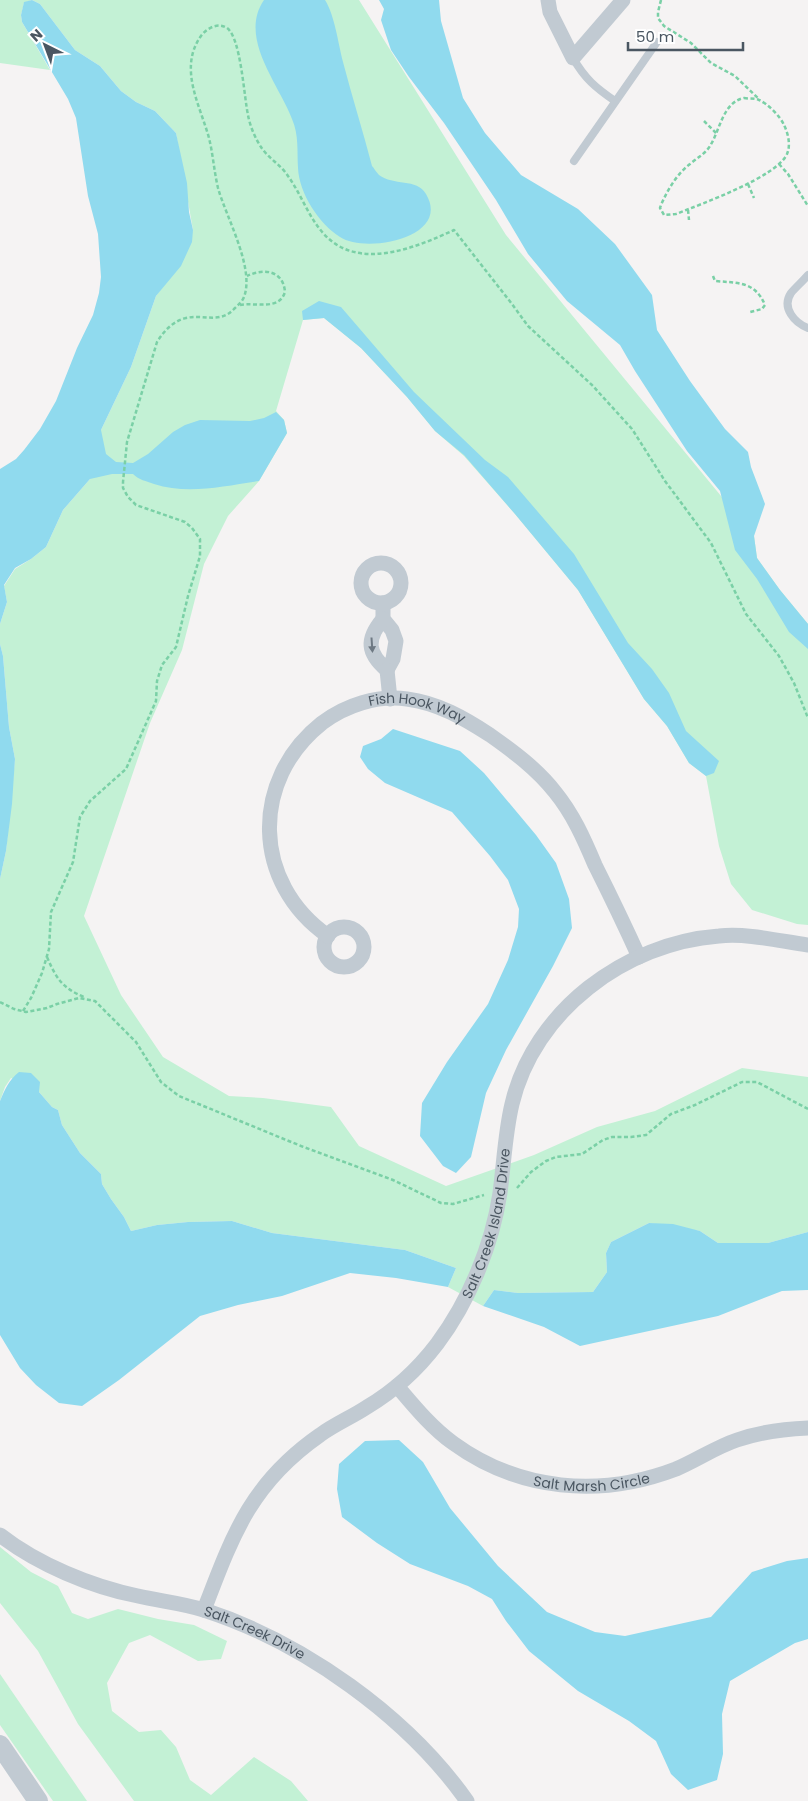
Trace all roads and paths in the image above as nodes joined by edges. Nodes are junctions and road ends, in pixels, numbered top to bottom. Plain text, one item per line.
1 (548, 0) edge
2 (623, 0) edge
3 (660, 0) edge
4 (657, 42) dead end
5 (573, 58) junction
6 (760, 100) junction
7 (615, 101) junction
8 (704, 121) dead end
9 (716, 133) junction
10 (574, 161) dead end
11 (779, 164) junction
12 (748, 184) junction
13 (754, 198) dead end
14 (808, 206) edge
15 (688, 209) junction
16 (689, 220) dead end
17 (808, 275) edge
18 (712, 276) dead end
19 (247, 277) junction
20 (238, 305) junction
21 (750, 312) dead end
22 (808, 328) edge
23 (383, 603) dead end
24 (383, 619) junction
25 (387, 670) junction
26 (390, 698) junction
27 (808, 718) edge
28 (328, 936) dead end
29 (808, 945) edge
30 (47, 956) junction
31 (639, 957) junction
32 (85, 998) junction
33 (0, 1002) edge
34 (23, 1011) junction
35 (808, 1109) edge
36 (499, 1196) junction
37 (396, 1386) junction
38 (808, 1428) edge
39 (0, 1536) edge
40 (204, 1610) junction
41 (0, 1745) edge
42 (38, 1801) edge
43 (467, 1801) edge

1 - 5 street
2 - 5 street
3 - 6 path
4 - 7 lane
5 - 7 lane
6 - 9 path
6 - 11 path
7 - 10 lane
8 - 9 path
9 - 15 path
11 - 12 path
11 - 14 path
12 - 13 path
12 - 15 path
15 - 16 path
17 - 22 lane
18 - 21 path
19 - 20 path
19 - 20 path
19 - 27 path
20 - 30 path
23 - 24 street
24 - 25 street
24 -> 25 street
25 - 26 street
26 - 28 street, Fish Hook Way
26 - 31 street, Fish Hook Way
29 - 31 street, Salt Creek Island Drive
30 - 32 path
30 - 34 path
31 - 36 street, Salt Creek Island Drive
32 - 34 path
32 - 36 path
33 - 34 path
35 - 36 path
36 - 37 street, Salt Creek Island Drive
37 - 38 street, Salt Marsh Circle
37 - 40 street, Salt Creek Island Drive
39 - 40 street, Salt Creek Drive
40 - 43 street, Salt Creek Drive
41 - 42 street

